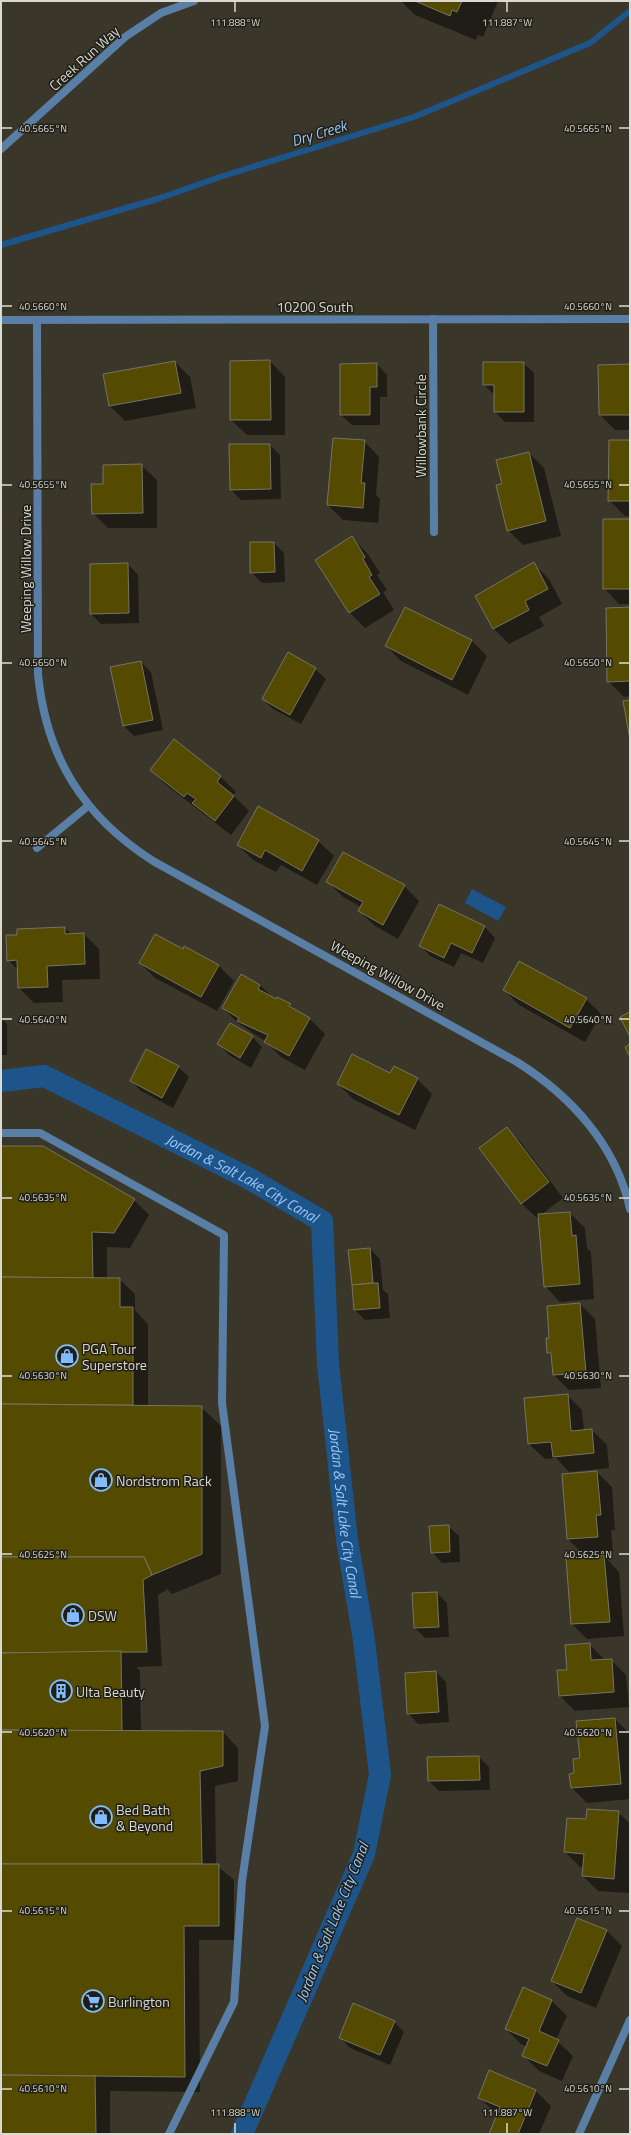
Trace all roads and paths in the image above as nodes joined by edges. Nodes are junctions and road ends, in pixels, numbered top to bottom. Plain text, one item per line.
1 (194, 1) edge
2 (1, 148) edge
3 (433, 319) junction
4 (630, 319) edge
5 (1, 320) edge
6 (36, 320) junction
7 (434, 532) dead end
8 (88, 806) junction
9 (37, 848) dead end
10 (1, 1133) edge
11 (630, 1210) edge
12 (630, 2020) edge
13 (169, 2134) edge
14 (579, 2134) edge

1 - 2 street, Creek Run Way
3 - 4 street, 10200 South
3 - 6 street, 10200 South
3 - 7 street, Willowbank Circle
5 - 6 street, 10200 South
6 - 8 street, Weeping Willow Drive
8 - 9 street
8 - 11 street, Weeping Willow Drive
10 - 13 street
12 - 14 street

